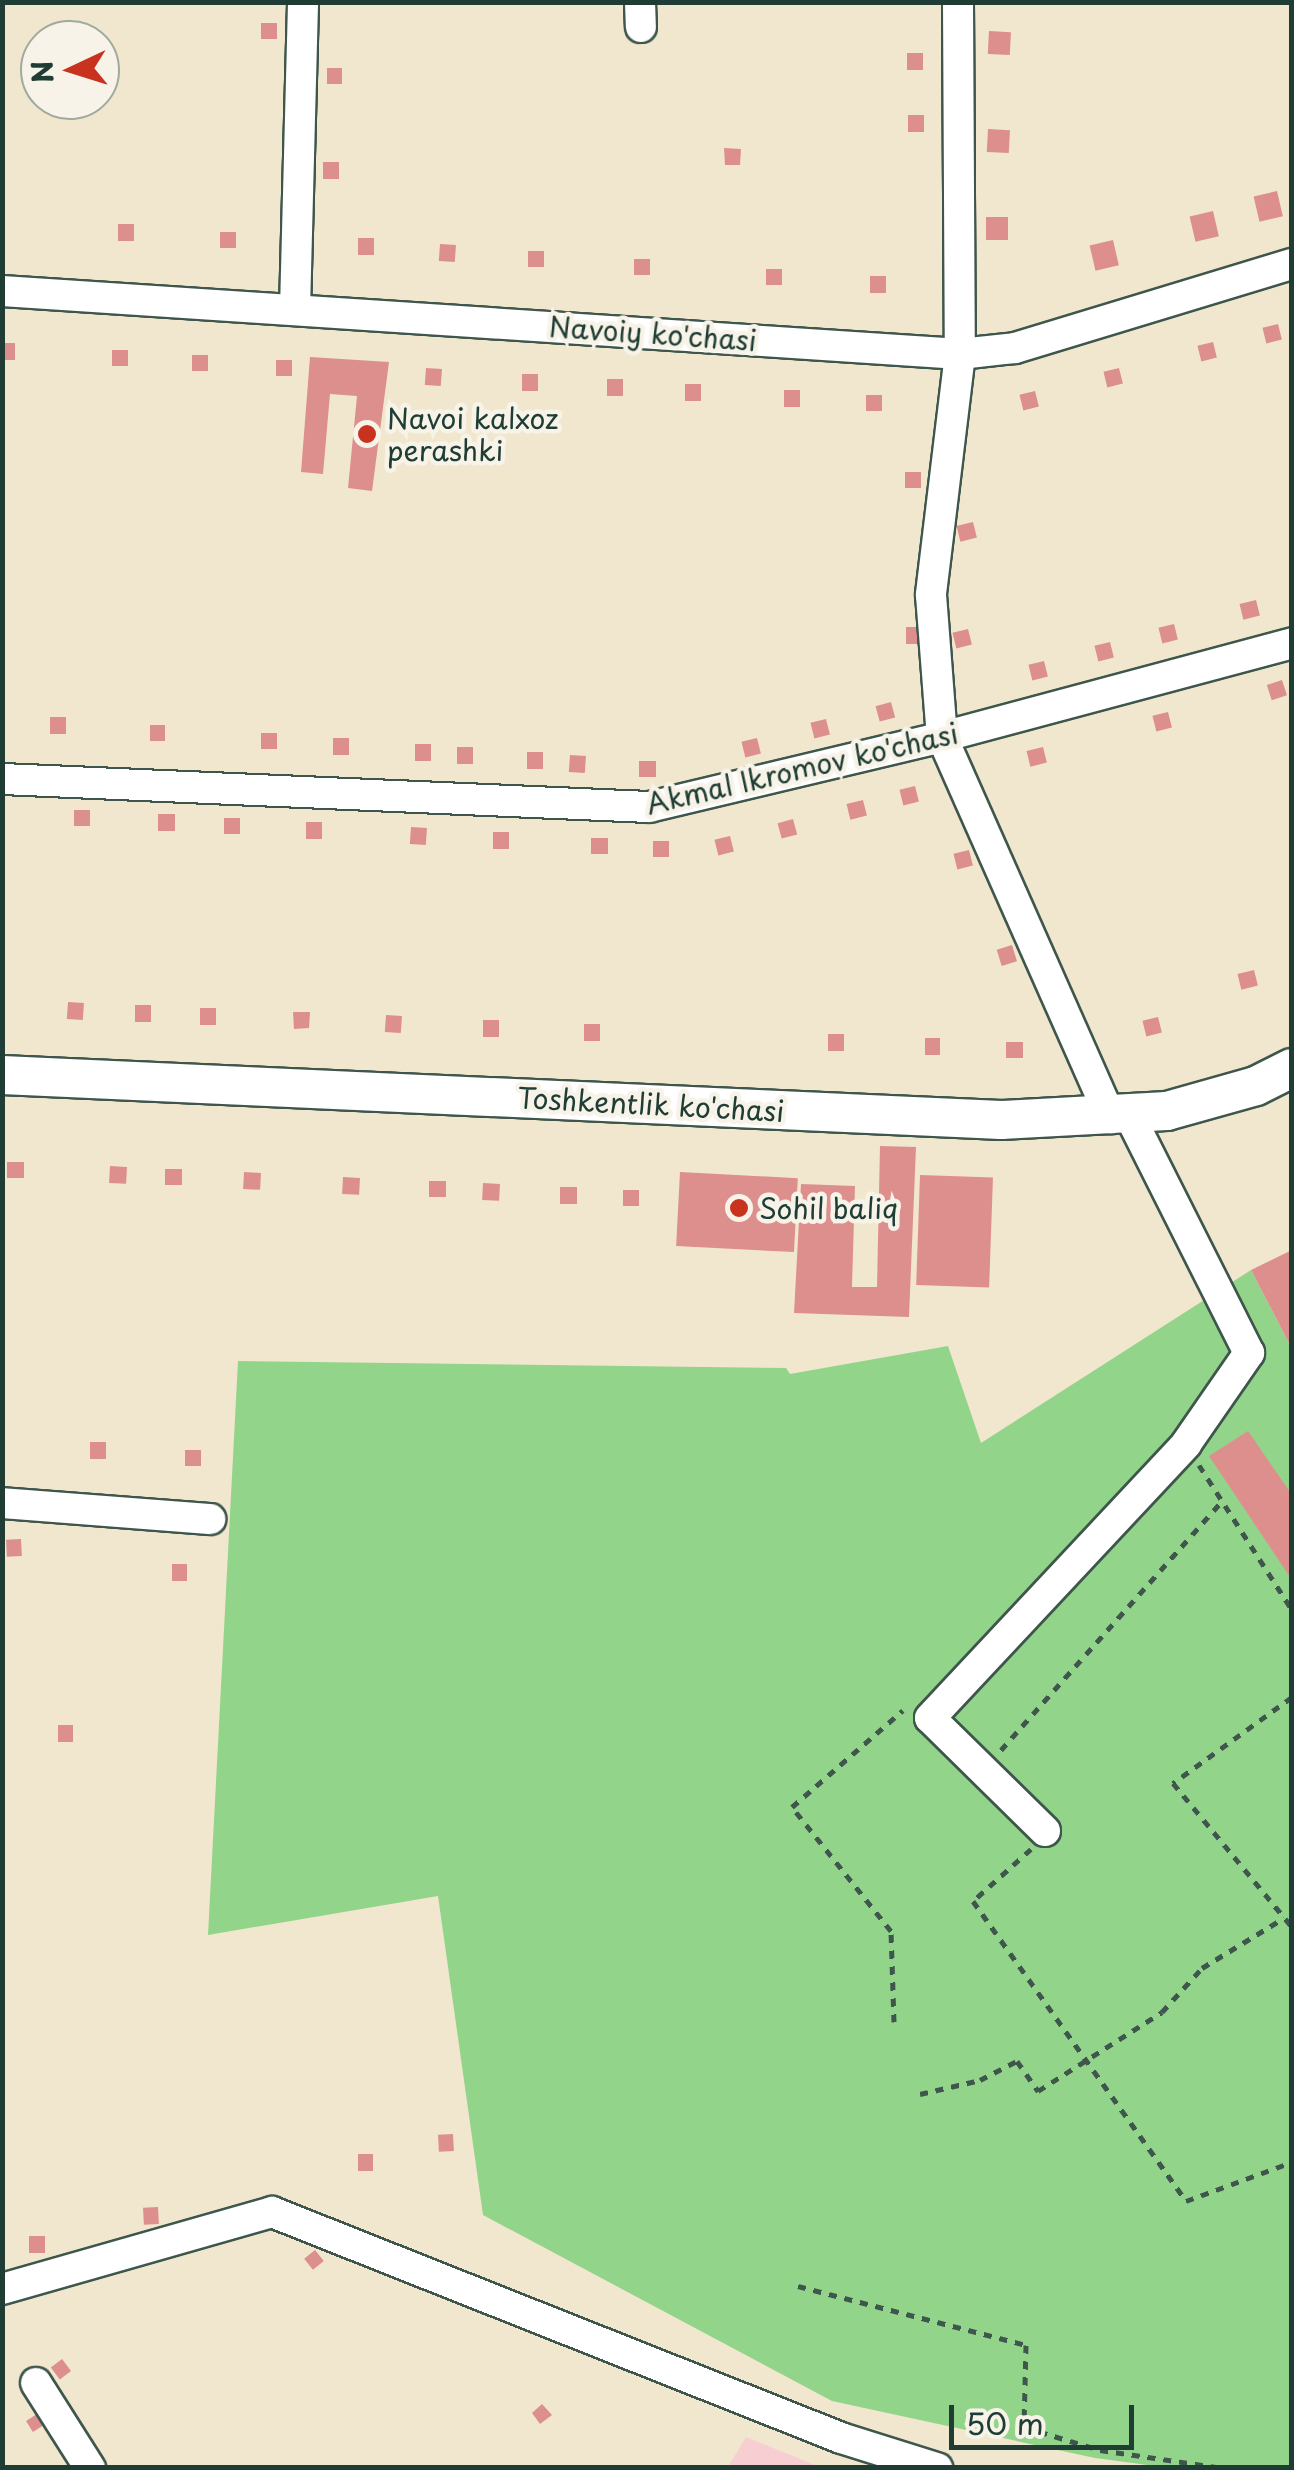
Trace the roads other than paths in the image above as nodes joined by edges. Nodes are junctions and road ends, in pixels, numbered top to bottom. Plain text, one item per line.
1 (304, 2) edge
2 (958, 2) edge
3 (1292, 264) edge
4 (2, 291) edge
5 (295, 309) junction
6 (960, 354) junction
7 (1292, 643) edge
8 (942, 737) junction
9 (2, 778) edge
10 (1292, 1068) edge
11 (2, 1075) edge
12 (1120, 1117) junction
13 (2, 1503) edge
14 (210, 1519) dead end
15 (1045, 1830) road end
16 (2, 2289) edge
17 (36, 2383) dead end
18 (90, 2468) edge
19 (936, 2468) edge

1 - 5 street
2 - 6 street
3 - 6 street, Navoiy ko'chasi
4 - 5 street, Navoiy ko'chasi
5 - 6 street, Navoiy ko'chasi
6 - 8 street
7 - 8 street, Akmal Ikromov ko'chasi
8 - 9 street, Akmal Ikromov ko'chasi
8 - 12 street
10 - 12 main road, Toshkentlik ko'chasi
11 - 12 main road, Toshkentlik ko'chasi
12 - 15 street
13 - 14 street
16 - 19 street
17 - 18 street

